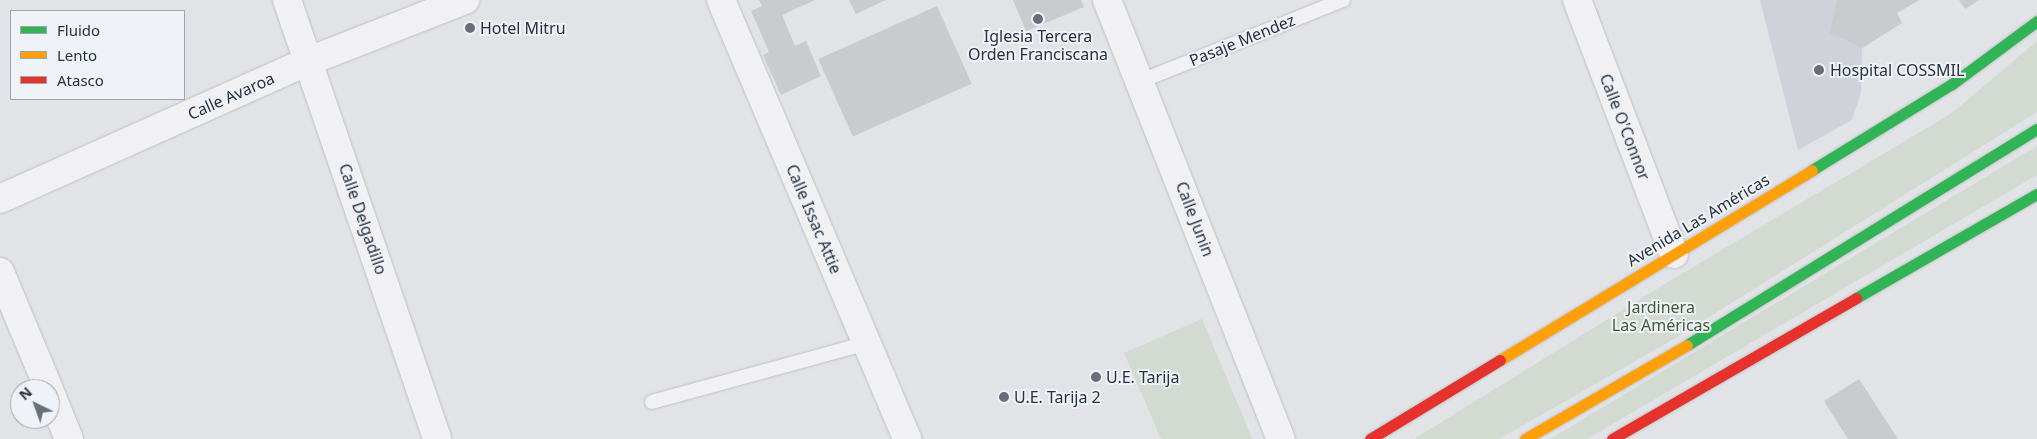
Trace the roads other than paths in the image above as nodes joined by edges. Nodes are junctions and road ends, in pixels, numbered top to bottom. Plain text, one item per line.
1 (287, 0) edge
2 (465, 0) edge
3 (721, 0) edge
4 (1107, 0) edge
5 (1342, 0) edge
6 (1577, 0) edge
7 (2037, 21) edge
8 (309, 61) junction
9 (1141, 81) junction
10 (2037, 129) edge
11 (2037, 194) edge
12 (0, 199) edge
13 (1674, 254) junction
14 (0, 272) edge
15 (867, 343) junction
16 (44, 379) edge
17 (652, 402) dead end
18 (60, 417) edge
19 (69, 439) edge
20 (437, 439) edge
21 (907, 439) edge
22 (1281, 439) edge
23 (1370, 439) edge
24 (1525, 439) edge
25 (1612, 439) edge

1 - 8 street, Calle Delgadillo
2 - 8 street, Calle Avaroa
3 - 15 street, Calle Issac Attie
4 - 9 street, Calle Junin
5 - 9 lane, Pasaje Mendez
6 - 13 street, Calle O'Connor
7 - 13 main road, Avenida Las Américas
8 - 12 street, Calle Avaroa
8 - 20 street, Calle Delgadillo
9 - 22 street, Calle Junin
10 - 24 main road
11 - 25 main road
13 - 23 main road, Avenida Las Américas
14 - 16 street
15 - 17 lane
15 - 21 street, Calle Issac Attie
18 - 19 street

